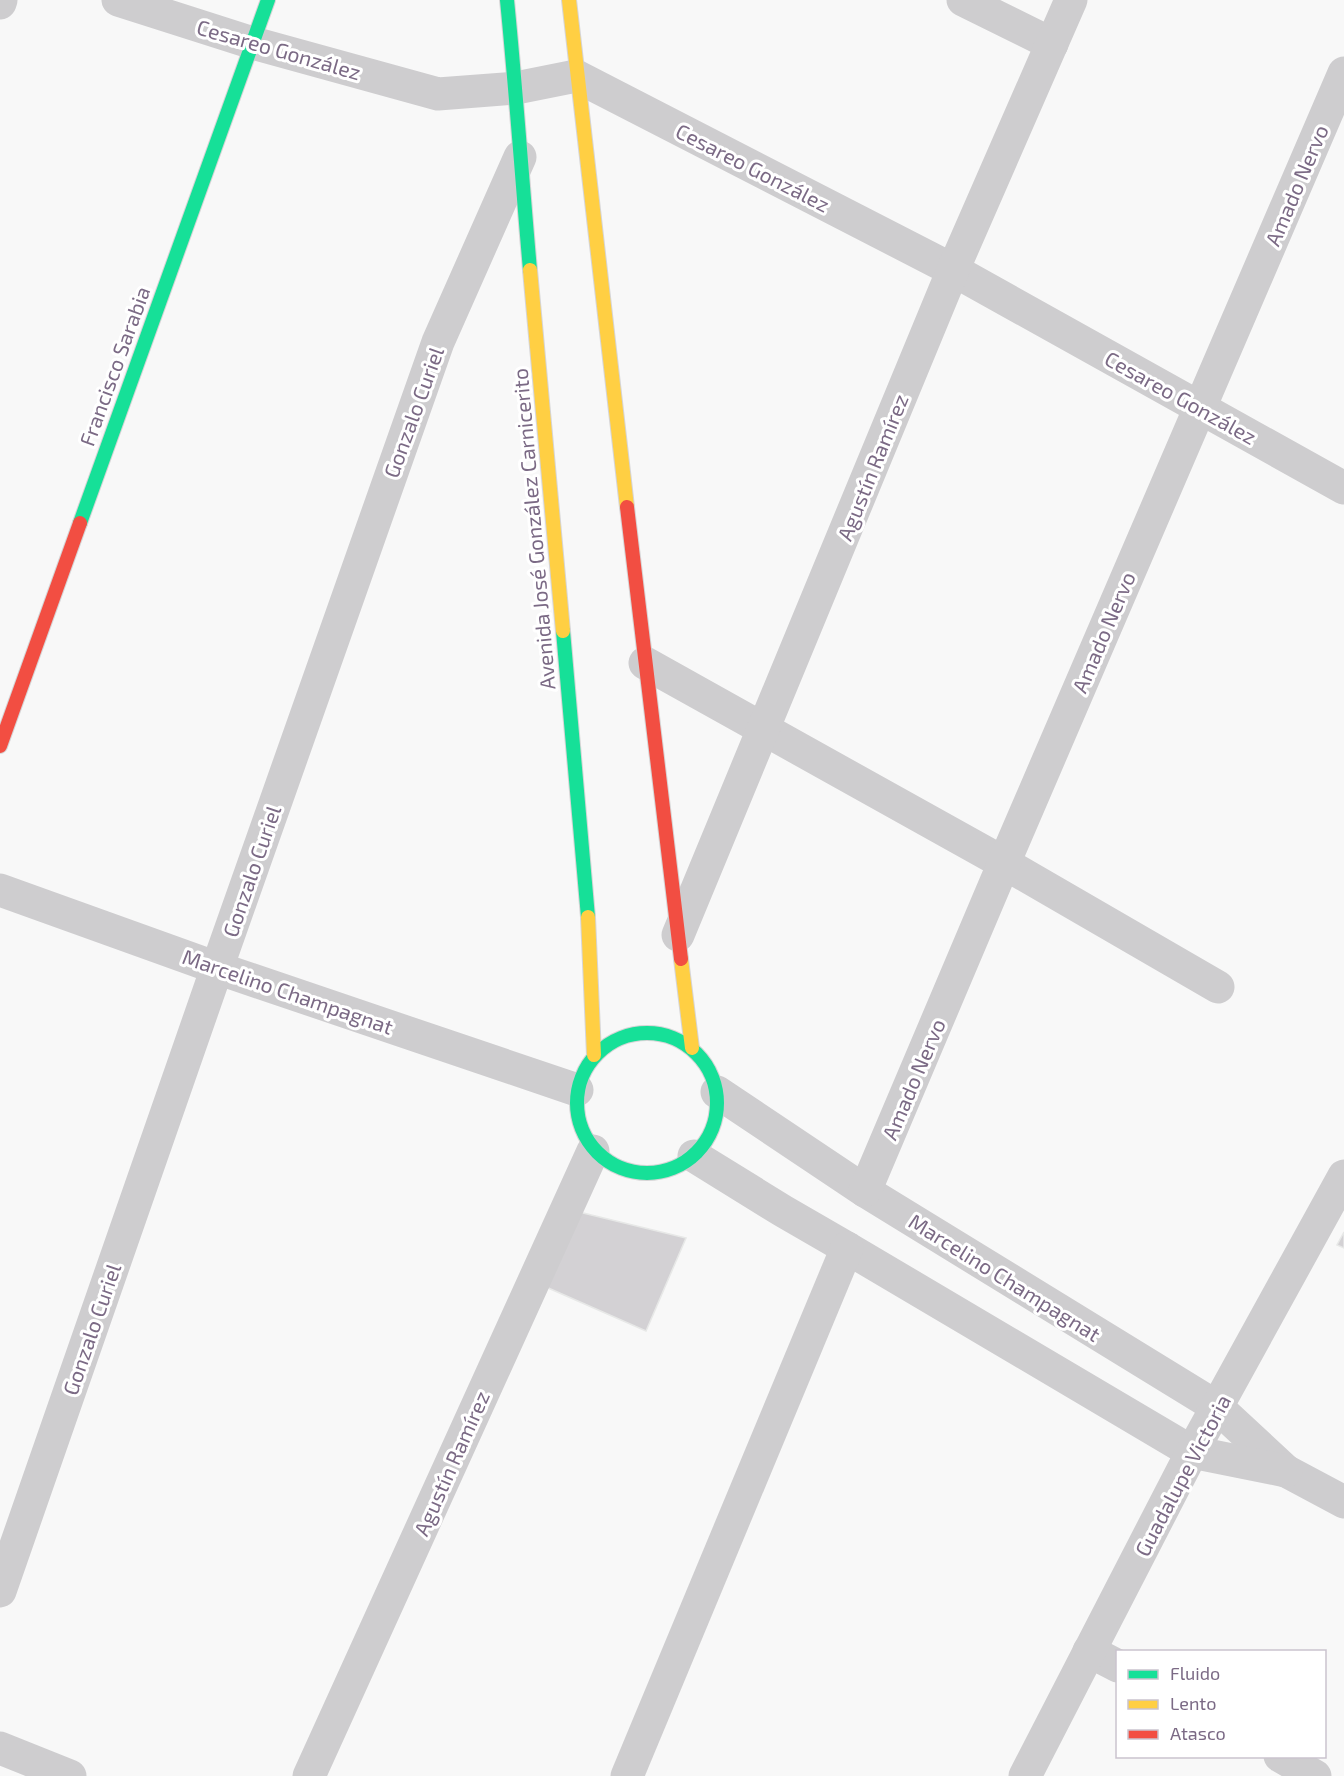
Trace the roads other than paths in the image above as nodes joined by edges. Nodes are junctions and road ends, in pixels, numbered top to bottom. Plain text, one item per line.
1 (118, 0) edge
2 (268, 0) edge
3 (507, 0) edge
4 (569, 0) edge
5 (963, 0) edge
6 (1071, 0) edge
7 (253, 43) junction
8 (1052, 44) junction
9 (1344, 73) edge
10 (576, 76) junction
11 (516, 88) junction
12 (520, 157) junction
13 (954, 270) junction
14 (1200, 407) junction
15 (1344, 488) edge
16 (645, 663) junction
17 (763, 730) junction
18 (0, 746) edge
19 (1004, 863) junction
20 (0, 890) edge
21 (678, 935) junction
22 (217, 968) junction
23 (1218, 987) dead end
24 (692, 1048) junction
25 (594, 1055) junction
26 (577, 1090) junction
27 (717, 1092) junction
28 (593, 1151) junction
29 (694, 1156) junction
30 (1344, 1176) edge
31 (865, 1191) junction
32 (847, 1248) junction
33 (1217, 1407) junction
34 (1192, 1452) junction
35 (1286, 1471) junction
36 (1344, 1502) edge
37 (0, 1591) edge
38 (1089, 1651) junction
39 (1116, 1665) edge
40 (0, 1748) edge
41 (1284, 1758) edge
42 (70, 1776) edge
43 (309, 1776) edge
44 (627, 1776) edge
45 (1025, 1776) edge
46 (1315, 1776) edge

1 - 7 street, Cesareo González
2 - 7 street, Francisco Sarabia
3 - 11 street, Avenida José González Carnicerito
4 - 10 street
5 - 8 street
6 - 8 street, Agustín Ramírez
7 - 11 street, Cesareo González
7 - 18 street, Francisco Sarabia
8 - 13 street, Agustín Ramírez
9 - 14 street, Amado Nervo
10 - 11 street, Cesareo González
10 - 13 street, Cesareo González
10 - 16 street
11 - 12 street, Avenida José González Carnicerito
12 - 22 street, Gonzalo Curiel
12 - 25 street, Avenida José González Carnicerito
13 - 14 street, Cesareo González
13 - 17 street, Agustín Ramírez
14 - 15 street, Cesareo González
14 - 19 street, Amado Nervo
16 - 17 street
16 - 21 street
17 - 19 street
17 - 21 street, Agustín Ramírez
19 - 23 street
19 - 31 street, Amado Nervo
20 - 22 street, Marcelino Champagnat
21 - 24 street
22 - 26 street, Marcelino Champagnat
22 - 37 street, Gonzalo Curiel
24 - 25 street
24 - 27 street
25 - 26 street
26 - 28 street
27 - 29 street
27 - 31 street, Marcelino Champagnat
28 - 29 street
28 - 43 street, Agustín Ramírez
29 - 32 street, Marcelino Champagnat
30 - 33 street, Guadalupe Victoria
31 - 33 street, Marcelino Champagnat
32 - 34 street, Marcelino Champagnat
32 - 44 street
33 - 34 street, Guadalupe Victoria
33 - 35 street, Marcelino Champagnat
34 - 35 street, Marcelino Champagnat
34 - 38 street, Guadalupe Victoria
35 - 36 street, Marcelino Champagnat
38 - 39 street
38 - 45 street, Guadalupe Victoria
40 - 42 street
41 - 46 street

